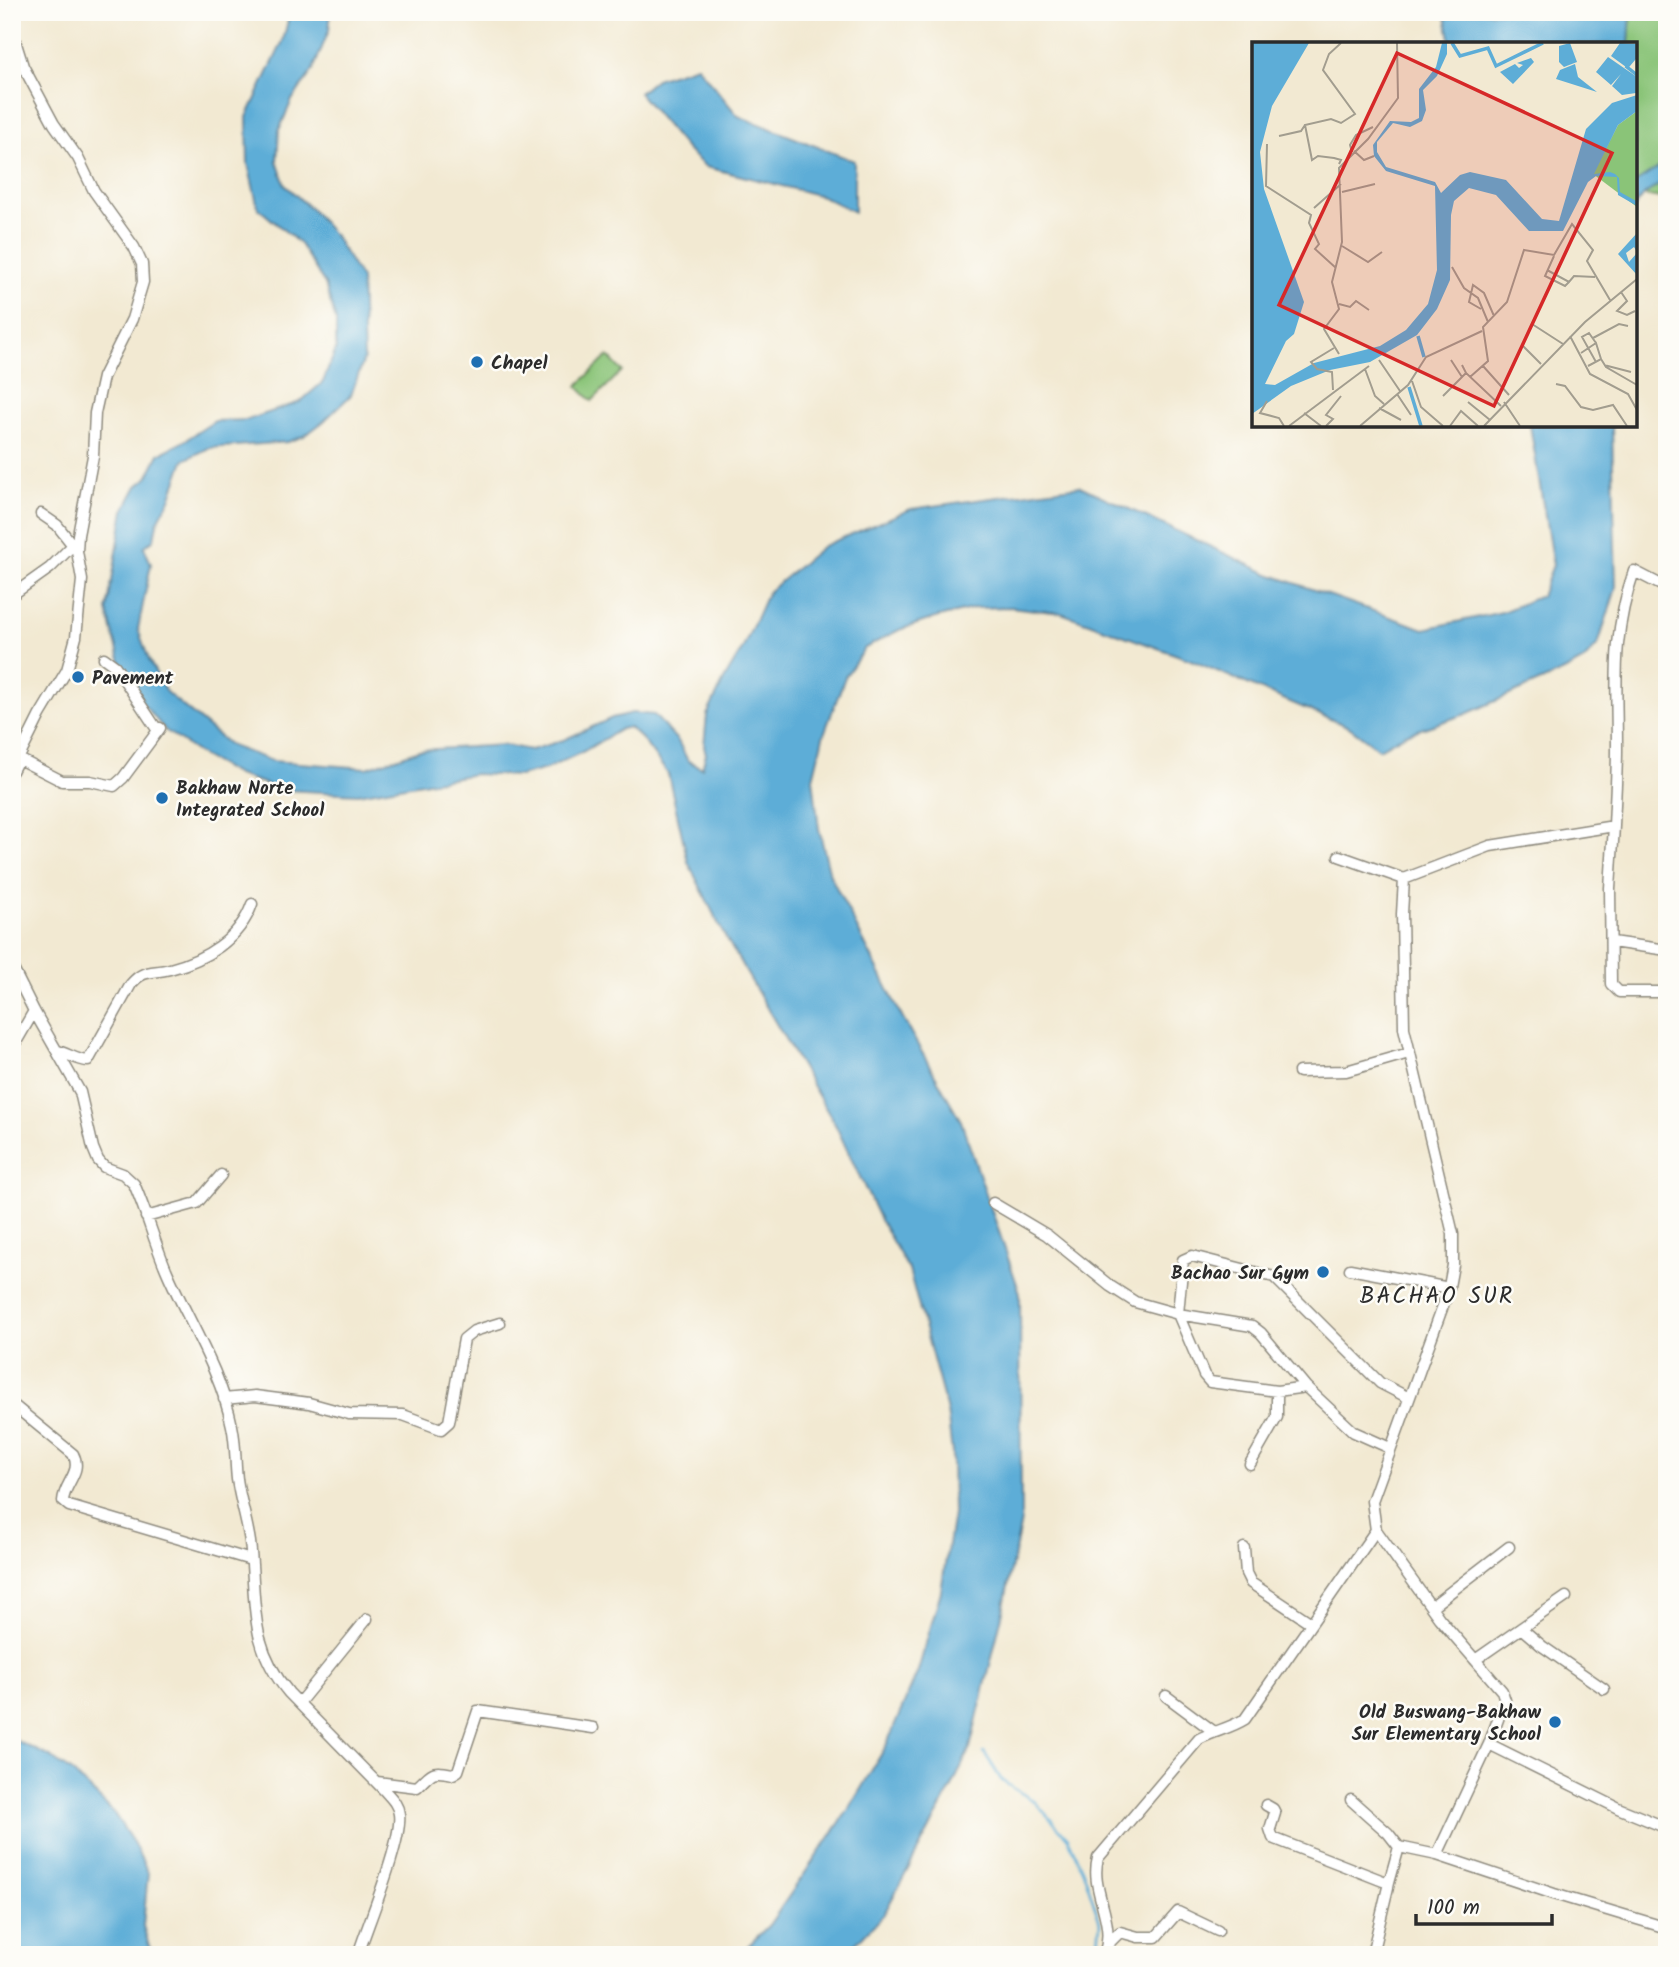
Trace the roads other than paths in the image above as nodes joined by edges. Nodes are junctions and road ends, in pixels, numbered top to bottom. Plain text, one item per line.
1 (12, 31) edge
2 (41, 514) dead end
3 (75, 548) junction
4 (1667, 587) edge
5 (12, 595) edge
6 (104, 658) dead end
7 (14, 767) edge
8 (1614, 826) junction
9 (1339, 856) dead end
10 (1404, 879) junction
11 (252, 904) dead end
12 (1612, 943) junction
13 (1667, 950) edge
14 (12, 967) edge
15 (1667, 992) edge
16 (34, 1011) junction
17 (12, 1049) edge
18 (58, 1051) junction
19 (1409, 1053) junction
20 (1299, 1072) dead end
21 (221, 1175) dead end
22 (993, 1203) dead end
23 (146, 1217) junction
24 (1350, 1269) dead end
25 (1449, 1288) junction
26 (1178, 1314) junction
27 (500, 1323) dead end
28 (1306, 1387) junction
29 (1277, 1391) junction
30 (1409, 1398) junction
31 (224, 1399) junction
32 (12, 1404) edge
33 (1390, 1448) junction
34 (1250, 1464) dead end
35 (1376, 1530) junction
36 (1509, 1547) dead end
37 (1244, 1548) dead end
38 (251, 1560) junction
39 (1566, 1597) dead end
40 (1431, 1607) junction
41 (367, 1619) dead end
42 (1311, 1623) junction
43 (1521, 1629) junction
44 (1475, 1660) junction
45 (1604, 1689) dead end
46 (1166, 1696) dead end
47 (299, 1703) junction
48 (593, 1728) dead end
49 (1213, 1731) junction
50 (1489, 1744) junction
51 (376, 1782) junction
52 (1351, 1800) dead end
53 (1266, 1805) dead end
54 (1667, 1828) edge
55 (1399, 1847) junction
56 (1437, 1855) junction
57 (1389, 1883) junction
58 (1667, 1928) edge
59 (1218, 1931) dead end
60 (1108, 1944) junction
61 (358, 1955) edge
62 (1104, 1955) edge
63 (1369, 1955) edge

1 - 3 street
2 - 3 street
3 - 5 street
3 - 7 street
4 - 8 street
6 - 7 street
8 - 10 street
8 - 12 street
9 - 10 street
10 - 19 street
11 - 18 street
12 - 13 street
12 - 15 street
14 - 16 street
16 - 17 street
16 - 18 street
18 - 23 street
19 - 20 street
19 - 25 street
21 - 23 street
22 - 26 street
23 - 31 street
24 - 25 street
25 - 30 street
26 - 28 street
26 - 29 street
26 - 30 street
27 - 31 street
28 - 29 street
28 - 33 street
29 - 34 street
30 - 33 street
31 - 38 street
32 - 38 street
33 - 35 street
35 - 40 street
35 - 42 street
36 - 40 street
37 - 42 street
38 - 47 street
39 - 43 street
40 - 44 street
41 - 47 street
42 - 49 street
43 - 44 street
43 - 45 street
44 - 50 street
46 - 49 street
47 - 51 street
48 - 51 street
49 - 60 street
50 - 54 street
50 - 56 street
51 - 61 street
52 - 55 street
53 - 57 street
55 - 56 street
55 - 57 street
56 - 58 street
57 - 63 street
59 - 60 street
60 - 62 street

